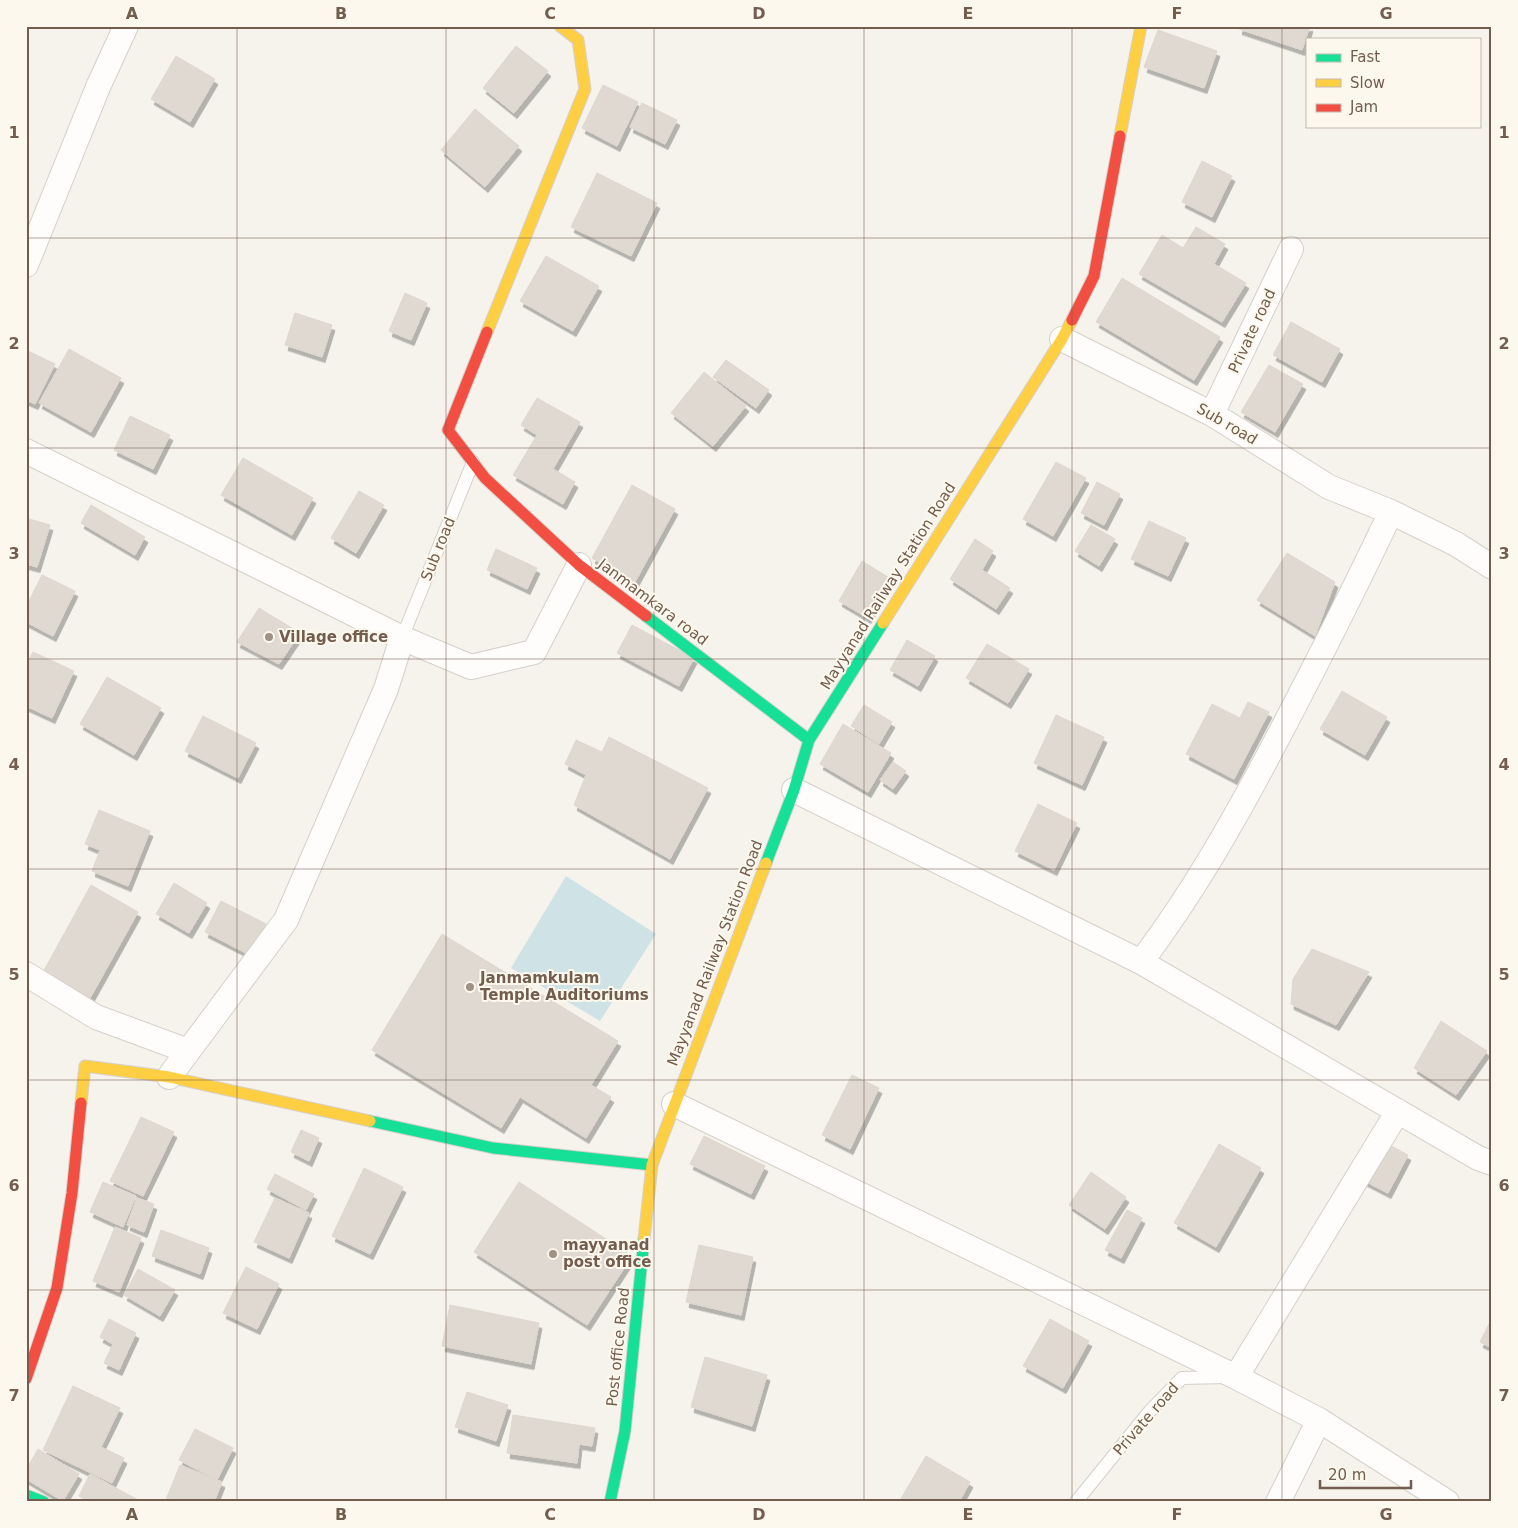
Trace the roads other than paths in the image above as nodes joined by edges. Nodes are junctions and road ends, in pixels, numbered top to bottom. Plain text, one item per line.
1 (126, 26) edge
2 (560, 26) edge
3 (1141, 26) edge
4 (1291, 249) dead end
5 (26, 265) edge
6 (1062, 339) junction
7 (1212, 414) junction
8 (26, 451) edge
9 (474, 460) junction
10 (1391, 512) junction
11 (579, 565) junction
12 (1492, 567) edge
13 (402, 638) junction
14 (809, 740) junction
15 (794, 790) junction
16 (1141, 962) junction
17 (26, 974) edge
18 (188, 1051) junction
19 (168, 1077) junction
20 (674, 1104) junction
21 (1398, 1111) junction
22 (1492, 1163) edge
23 (652, 1165) junction
24 (1236, 1376) junction
25 (26, 1378) edge
26 (1319, 1420) junction
27 (26, 1495) edge
28 (44, 1502) edge
29 (610, 1502) edge
30 (1076, 1502) edge
31 (1278, 1502) edge
32 (1446, 1502) edge

1 - 5 street
2 - 9 street, Janmamkara road
3 - 6 street, Mayyanad Railway Station Road
4 - 7 street, Private road
6 - 7 street, Sub road
6 - 14 street, Mayyanad Railway Station Road
7 - 10 street, Sub road
8 - 13 street
9 - 11 street, Janmamkara road
9 - 13 lane, Sub road
10 - 12 street, Sub road
10 - 16 street
11 - 13 street
11 - 14 street, Janmamkara road
13 - 18 street
14 - 15 street, Mayyanad Railway Station Road
15 - 16 street
15 - 20 street, Mayyanad Railway Station Road
16 - 21 street
17 - 18 street
18 - 19 street
19 - 23 street
19 - 25 street
20 - 23 street, Mayyanad Railway Station Road
20 - 24 street
21 - 22 street
21 - 24 street
23 - 29 street, Post office Road
24 - 26 street
24 - 30 lane, Private road
26 - 31 street
26 - 32 street
27 - 28 street

